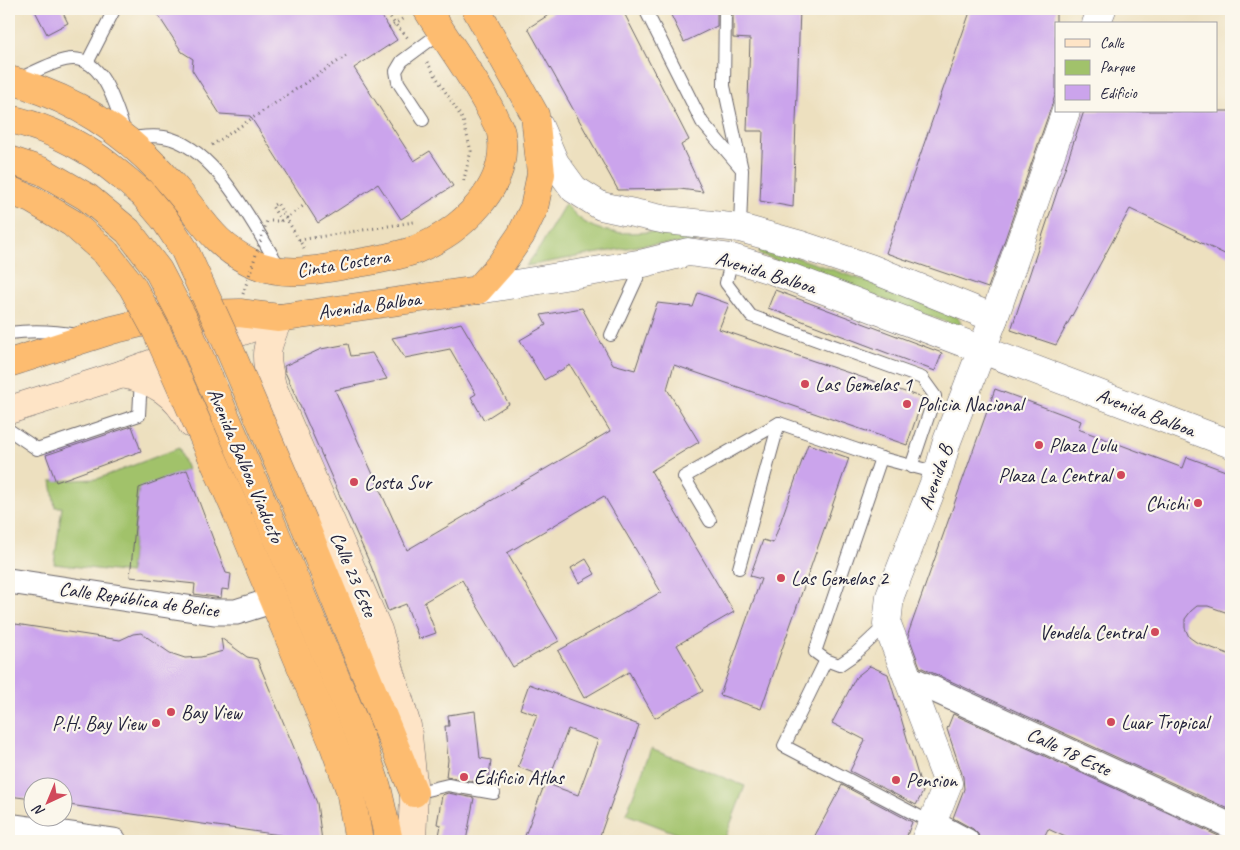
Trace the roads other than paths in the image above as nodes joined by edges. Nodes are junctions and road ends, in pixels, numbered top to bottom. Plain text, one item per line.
1 (427, 9) edge
2 (476, 9) edge
3 (725, 9) edge
4 (1102, 9) edge
5 (114, 10) dead end
6 (647, 13) dead end
7 (1097, 22) edge
8 (441, 32) junction
9 (87, 63) junction
10 (12, 80) edge
11 (1066, 112) edge
12 (534, 115) junction
13 (9, 119) edge
14 (422, 120) dead end
15 (127, 138) junction
16 (9, 160) edge
17 (742, 170) junction
18 (9, 190) edge
19 (688, 221) junction
20 (740, 228) junction
21 (688, 252) junction
22 (732, 258) junction
23 (644, 263) junction
24 (283, 272) junction
25 (478, 290) junction
26 (279, 318) junction
27 (994, 318) junction
28 (9, 333) edge
29 (611, 334) dead end
30 (91, 337) junction
31 (982, 349) junction
32 (9, 363) edge
33 (132, 376) junction
34 (272, 386) junction
35 (180, 405) junction
36 (9, 410) edge
37 (779, 424) junction
38 (9, 430) edge
39 (1231, 444) edge
40 (881, 458) junction
41 (911, 466) junction
42 (938, 473) junction
43 (710, 521) dead end
44 (739, 568) dead end
45 (9, 581) edge
46 (268, 602) junction
47 (887, 624) junction
48 (826, 660) junction
49 (907, 677) junction
50 (414, 793) junction
51 (494, 793) dead end
52 (9, 826) edge
53 (1231, 826) edge
54 (929, 832) edge
55 (114, 841) edge
56 (354, 841) edge
57 (359, 841) edge
58 (389, 841) edge
59 (412, 841) edge
60 (966, 841) edge

1 - 8 highway, Cinta Costera
2 - 12 highway
3 - 17 lane
4 - 7 street
5 - 9 lane
6 - 17 lane
8 - 14 lane
8 - 24 highway, Cinta Costera
9 - 10 lane
9 - 15 lane
10 - 15 highway, Cinta Costera
11 - 27 street, Avenida B
12 - 19 street, Avenida Balboa
12 - 25 highway
13 - 50 highway, bridge
15 - 24 highway, Cinta Costera
15 - 24 lane
16 - 58 highway, Avenida Balboa Viaducto, bridge
17 - 20 lane
18 - 57 highway, Avenida Balboa Viaducto, bridge
19 - 20 street, Avenida Balboa
19 - 21 street
20 - 27 street, Avenida Balboa
21 - 22 street, Avenida Balboa
21 - 23 street, Avenida Balboa
22 - 31 street, Avenida Balboa
22 - 41 lane
23 - 25 street, Avenida Balboa
23 - 29 lane
25 - 26 highway, Avenida Balboa
26 - 30 highway, Avenida Balboa
26 - 33 main road, Avenida Balboa
26 - 34 main road, Calle 23 Este
27 - 31 street, Avenida B
28 - 30 lane
30 - 32 highway, Avenida Balboa
31 - 39 street, Avenida Balboa
31 - 42 street, Avenida B
33 - 35 main road
33 - 36 main road, Avenida Balboa
33 - 38 lane
34 - 35 main road
34 - 50 main road, Calle 23 Este
35 - 46 main road
37 - 40 lane
37 - 43 lane
37 - 44 lane
40 - 41 lane
40 - 48 lane
41 - 42 lane
42 - 47 street, Avenida B
45 - 46 street, Calle República de Belice
46 - 56 main road
47 - 48 lane
47 - 49 street, Avenida B
48 - 54 lane
49 - 53 street, Calle 18 Este
49 - 54 street, Avenida B
50 - 51 lane
50 - 59 main road, Calle 23 Este
52 - 55 street
54 - 60 street

